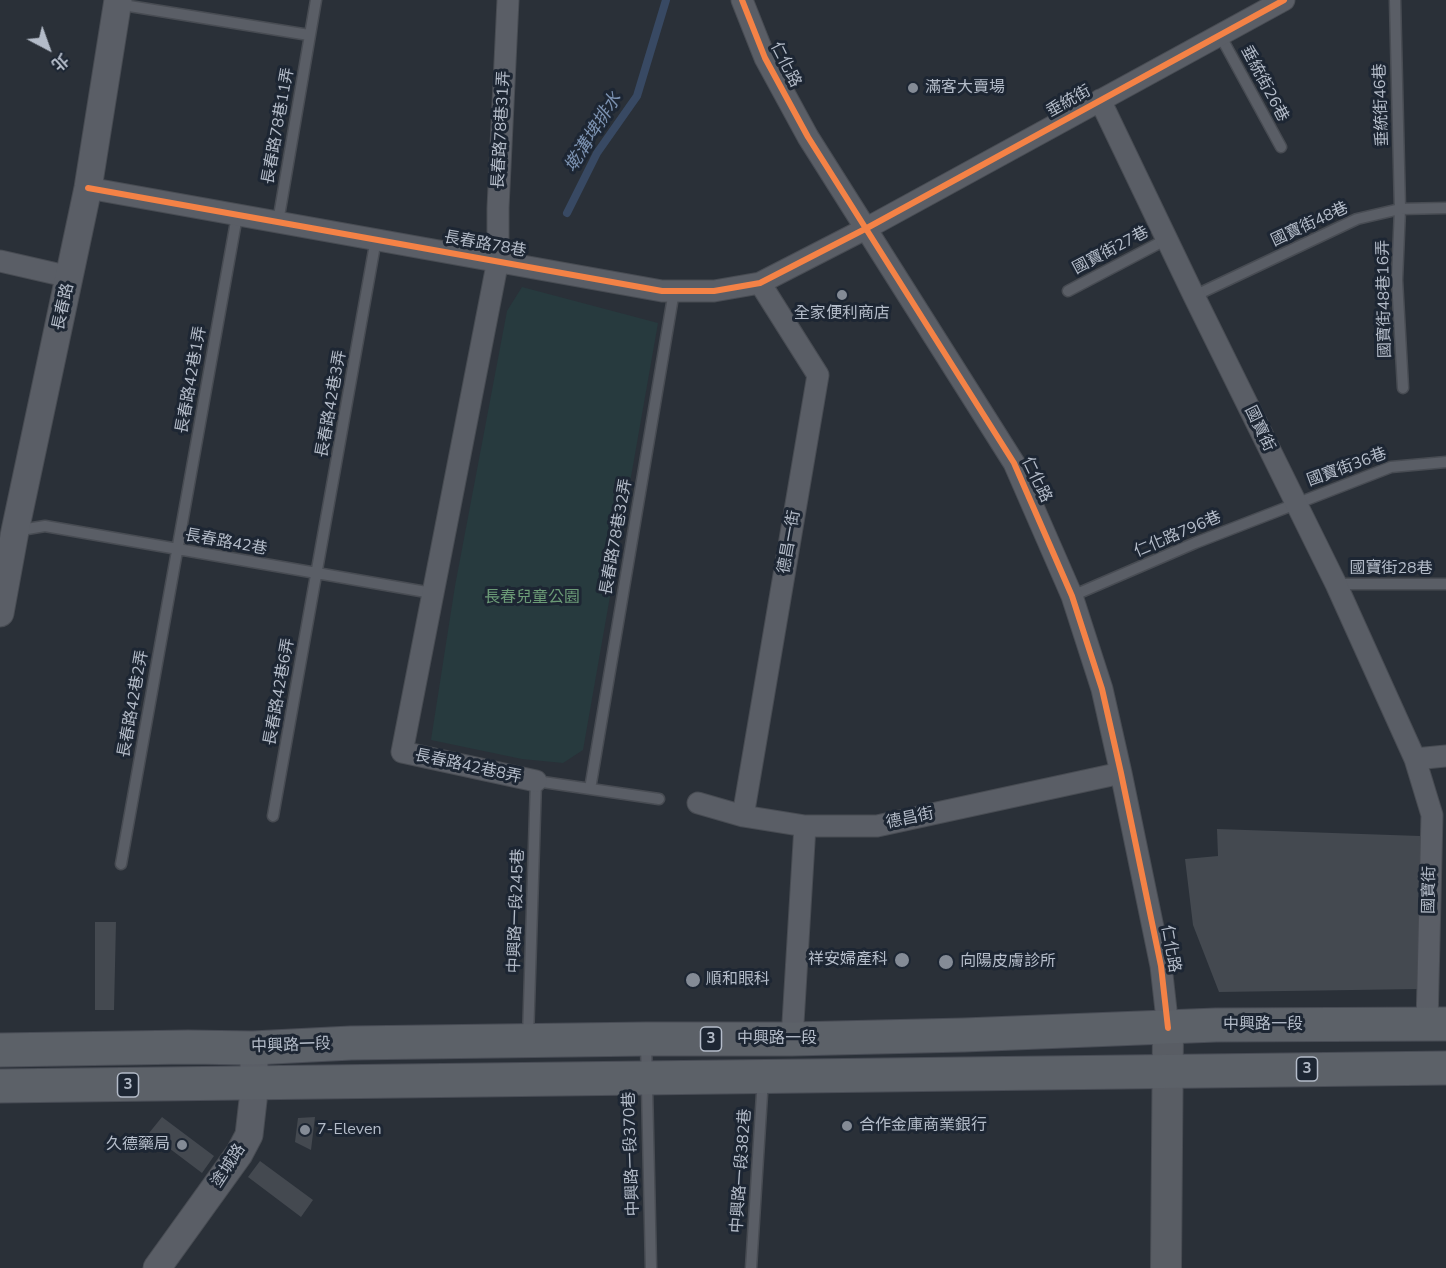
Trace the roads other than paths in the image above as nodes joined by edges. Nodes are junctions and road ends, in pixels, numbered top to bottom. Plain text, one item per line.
1 (316, 0) edge
2 (508, 0) edge
3 (741, 0) edge
4 (1284, 0) edge
5 (1395, 0) edge
6 (117, 2) edge
7 (1253, 8) edge
8 (309, 34) junction
9 (1220, 35) junction
10 (1100, 100) junction
11 (1281, 147) dead end
12 (88, 188) junction
13 (1446, 208) edge
14 (1400, 209) junction
15 (237, 216) junction
16 (278, 222) junction
17 (867, 228) junction
18 (1167, 238) junction
19 (376, 239) junction
20 (498, 260) junction
21 (0, 261) edge
22 (70, 277) junction
23 (760, 283) junction
24 (674, 291) junction
25 (1068, 291) dead end
26 (1194, 296) junction
27 (1402, 388) dead end
28 (1446, 462) edge
29 (1295, 503) junction
30 (8, 530) edge
31 (177, 549) junction
32 (316, 574) junction
33 (1336, 584) junction
34 (1446, 585) edge
35 (432, 593) junction
36 (1072, 596) junction
37 (0, 613) edge
38 (1446, 756) edge
39 (1415, 759) junction
40 (1121, 773) junction
41 (536, 781) junction
42 (591, 789) junction
43 (659, 799) dead end
44 (698, 803) dead end
45 (273, 816) dead end
46 (743, 816) junction
47 (805, 826) junction
48 (121, 864) dead end
49 (1437, 1024) edge
50 (1168, 1028) junction
51 (646, 1039) junction
52 (792, 1039) junction
53 (528, 1041) junction
54 (253, 1048) junction
55 (0, 1050) edge
56 (1446, 1068) edge
57 (1168, 1071) junction
58 (763, 1075) junction
59 (645, 1077) junction
60 (255, 1083) junction
61 (0, 1086) edge
62 (158, 1268) edge
63 (651, 1268) edge
64 (751, 1268) edge
65 (1166, 1268) edge

1 - 8 lane, 長春路78巷11弄
2 - 20 street, 長春路78巷31弄
3 - 17 street, 仁化路
4 - 7 street, 垂統街
5 - 14 lane, 垂統街46巷
6 - 8 lane
6 - 12 street, 長春路
7 - 9 street, 垂統街
8 - 16 lane, 長春路78巷11弄
9 - 10 street, 垂統街
9 - 11 lane, 垂統街26巷
10 - 17 street, 垂統街
10 - 18 street, 國寶街
12 - 15 street, 長春路78巷
12 - 22 street, 長春路
13 - 14 lane, 國寶街48巷
14 - 26 lane, 國寶街48巷
14 - 27 lane, 國寶街48巷16弄
15 - 16 street, 長春路78巷
15 - 31 lane, 長春路42巷1弄
16 - 19 street, 長春路78巷
17 - 23 street, 長春路78巷
17 - 36 street, 仁化路
18 - 25 lane, 國寶街27巷
18 - 26 street, 國寶街
19 - 20 street, 長春路78巷
19 - 32 lane, 長春路42巷3弄
20 - 24 street, 長春路78巷
20 - 35 street, 長春路78巷31弄
21 - 22 street
22 - 30 street, 長春路
23 - 24 street, 長春路78巷
23 - 46 street, 德昌一街
24 - 42 lane, 長春路78巷32弄
26 - 29 street, 國寶街
28 - 29 lane, 國寶街36巷
29 - 33 street, 國寶街
29 - 36 lane, 仁化路796巷
30 - 31 lane, 長春路42巷
30 - 37 street, 長春路
31 - 32 lane, 長春路42巷
31 - 48 lane, 長春路42巷2弄
32 - 35 lane, 長春路42巷
32 - 45 lane, 長春路42巷6弄
33 - 34 lane, 國寶街28巷
33 - 39 street, 國寶街
35 - 41 street, 長春路42巷8弄
36 - 40 street, 仁化路
38 - 39 street
39 - 49 street, 國寶街
40 - 47 street, 德昌街
40 - 50 street, 仁化路
41 - 42 lane, 長春路42巷8弄
41 - 53 lane, 中興路一段245巷
42 - 43 lane, 長春路42巷8弄
44 - 46 street, 德昌街
46 - 47 street, 德昌街
47 - 52 street
49 - 50 main road, 中興路一段 / 3
50 - 52 main road, 中興路一段 / 3
50 - 57 main road, 仁化路
51 - 52 main road, 中興路一段 / 3
51 - 53 main road, 中興路一段 / 3
51 - 59 lane, 中興路一段370巷
53 - 54 main road, 中興路一段 / 3
54 - 55 main road, 中興路一段 / 3
54 - 60 street, 塗城路
56 - 57 main road, 3
57 - 58 main road, 3
57 - 65 main road, 仁化路
58 - 59 main road, 3
58 - 64 lane, 中興路一段382巷
59 - 60 main road, 3
59 - 63 lane, 中興路一段370巷
60 - 61 main road, 3
60 - 62 street, 塗城路

